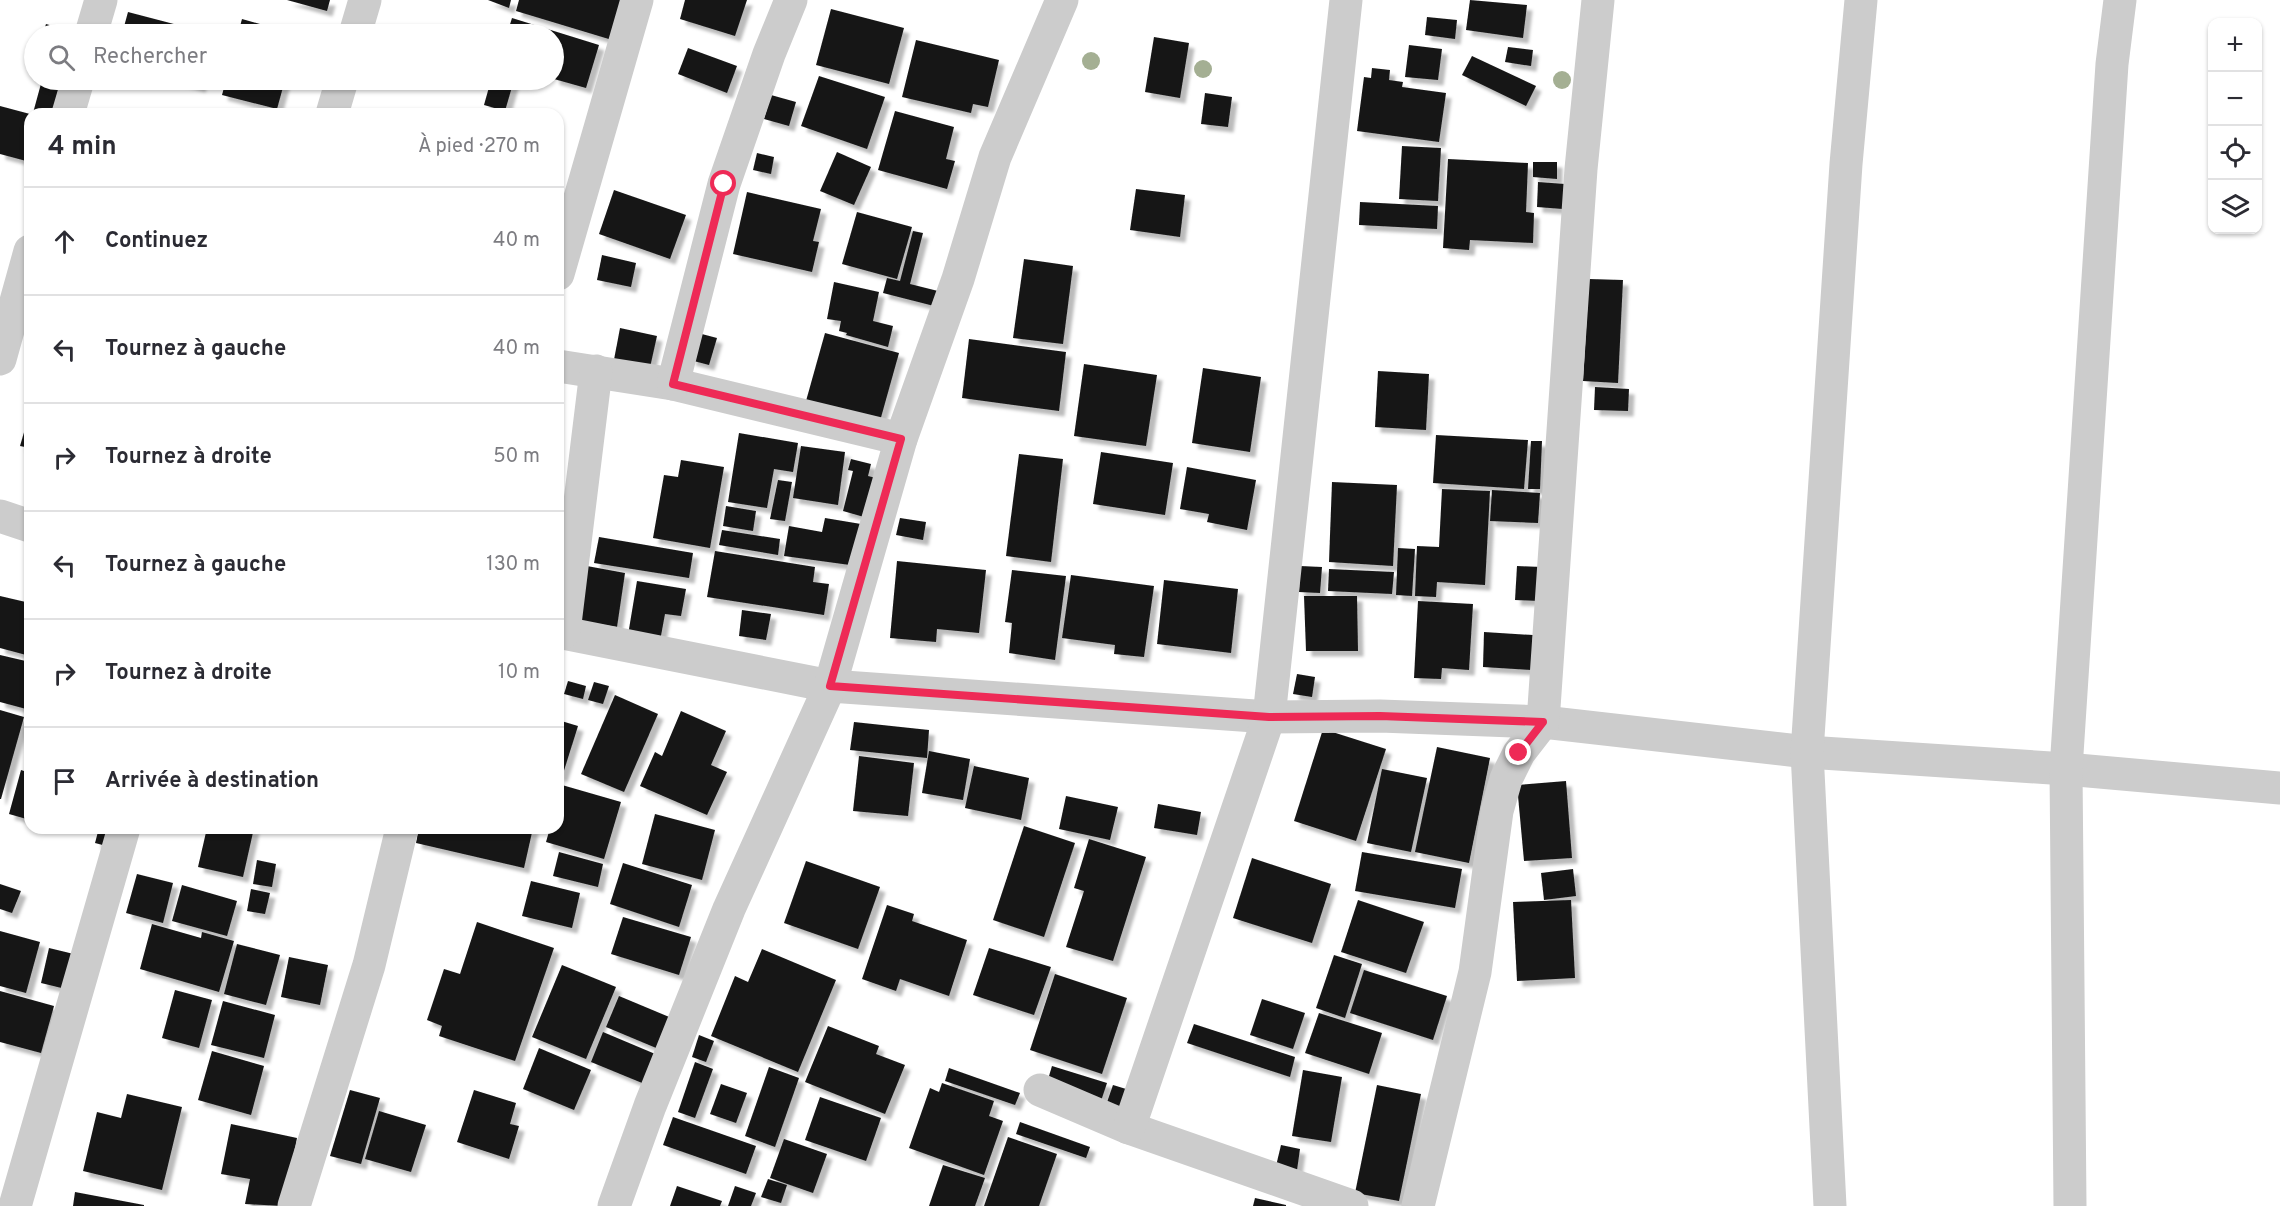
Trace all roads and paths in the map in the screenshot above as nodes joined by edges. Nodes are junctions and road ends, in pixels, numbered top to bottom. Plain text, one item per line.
1 (101, 0) edge
2 (365, 0) edge
3 (637, 0) edge
4 (791, 0) edge
5 (1062, 0) edge
6 (1346, 0) edge
7 (1598, 0) edge
8 (1861, 0) edge
9 (2120, 0) edge
10 (94, 24) edge
11 (358, 24) edge
12 (75, 90) edge
13 (339, 90) edge
14 (70, 108) edge
15 (334, 108) edge
16 (564, 253) edge
17 (24, 272) edge
18 (0, 359) edge
19 (564, 367) edge
20 (596, 371) junction
21 (673, 384) junction
22 (901, 439) junction
23 (0, 516) edge
24 (24, 524) edge
25 (564, 610) edge
26 (564, 633) edge
27 (830, 686) junction
28 (1269, 717) junction
29 (1543, 722) junction
30 (1807, 752) junction
31 (2066, 769) junction
32 (2280, 788) edge
33 (122, 834) edge
34 (401, 834) edge
35 (1040, 1090) dead end
36 (1130, 1128) junction
37 (15, 1206) edge
38 (294, 1206) edge
39 (614, 1206) edge
40 (1352, 1206) edge
41 (1418, 1206) edge
42 (1830, 1206) edge
43 (2070, 1206) edge

1 - 10 street
2 - 11 street
3 - 16 street
4 - 21 street
5 - 22 street
6 - 28 street
7 - 29 street
8 - 30 street
9 - 31 street
12 - 14 street
13 - 15 street
17 - 18 street
19 - 20 street
20 - 21 street
20 - 25 street
21 - 22 street
22 - 27 street
23 - 24 street
26 - 27 street
27 - 28 street
27 - 39 street
28 - 29 street
28 - 36 street
29 - 30 street
29 - 41 street
30 - 31 street
30 - 42 street
31 - 32 street
31 - 43 street
33 - 37 street
34 - 38 street
35 - 36 street
36 - 40 street

